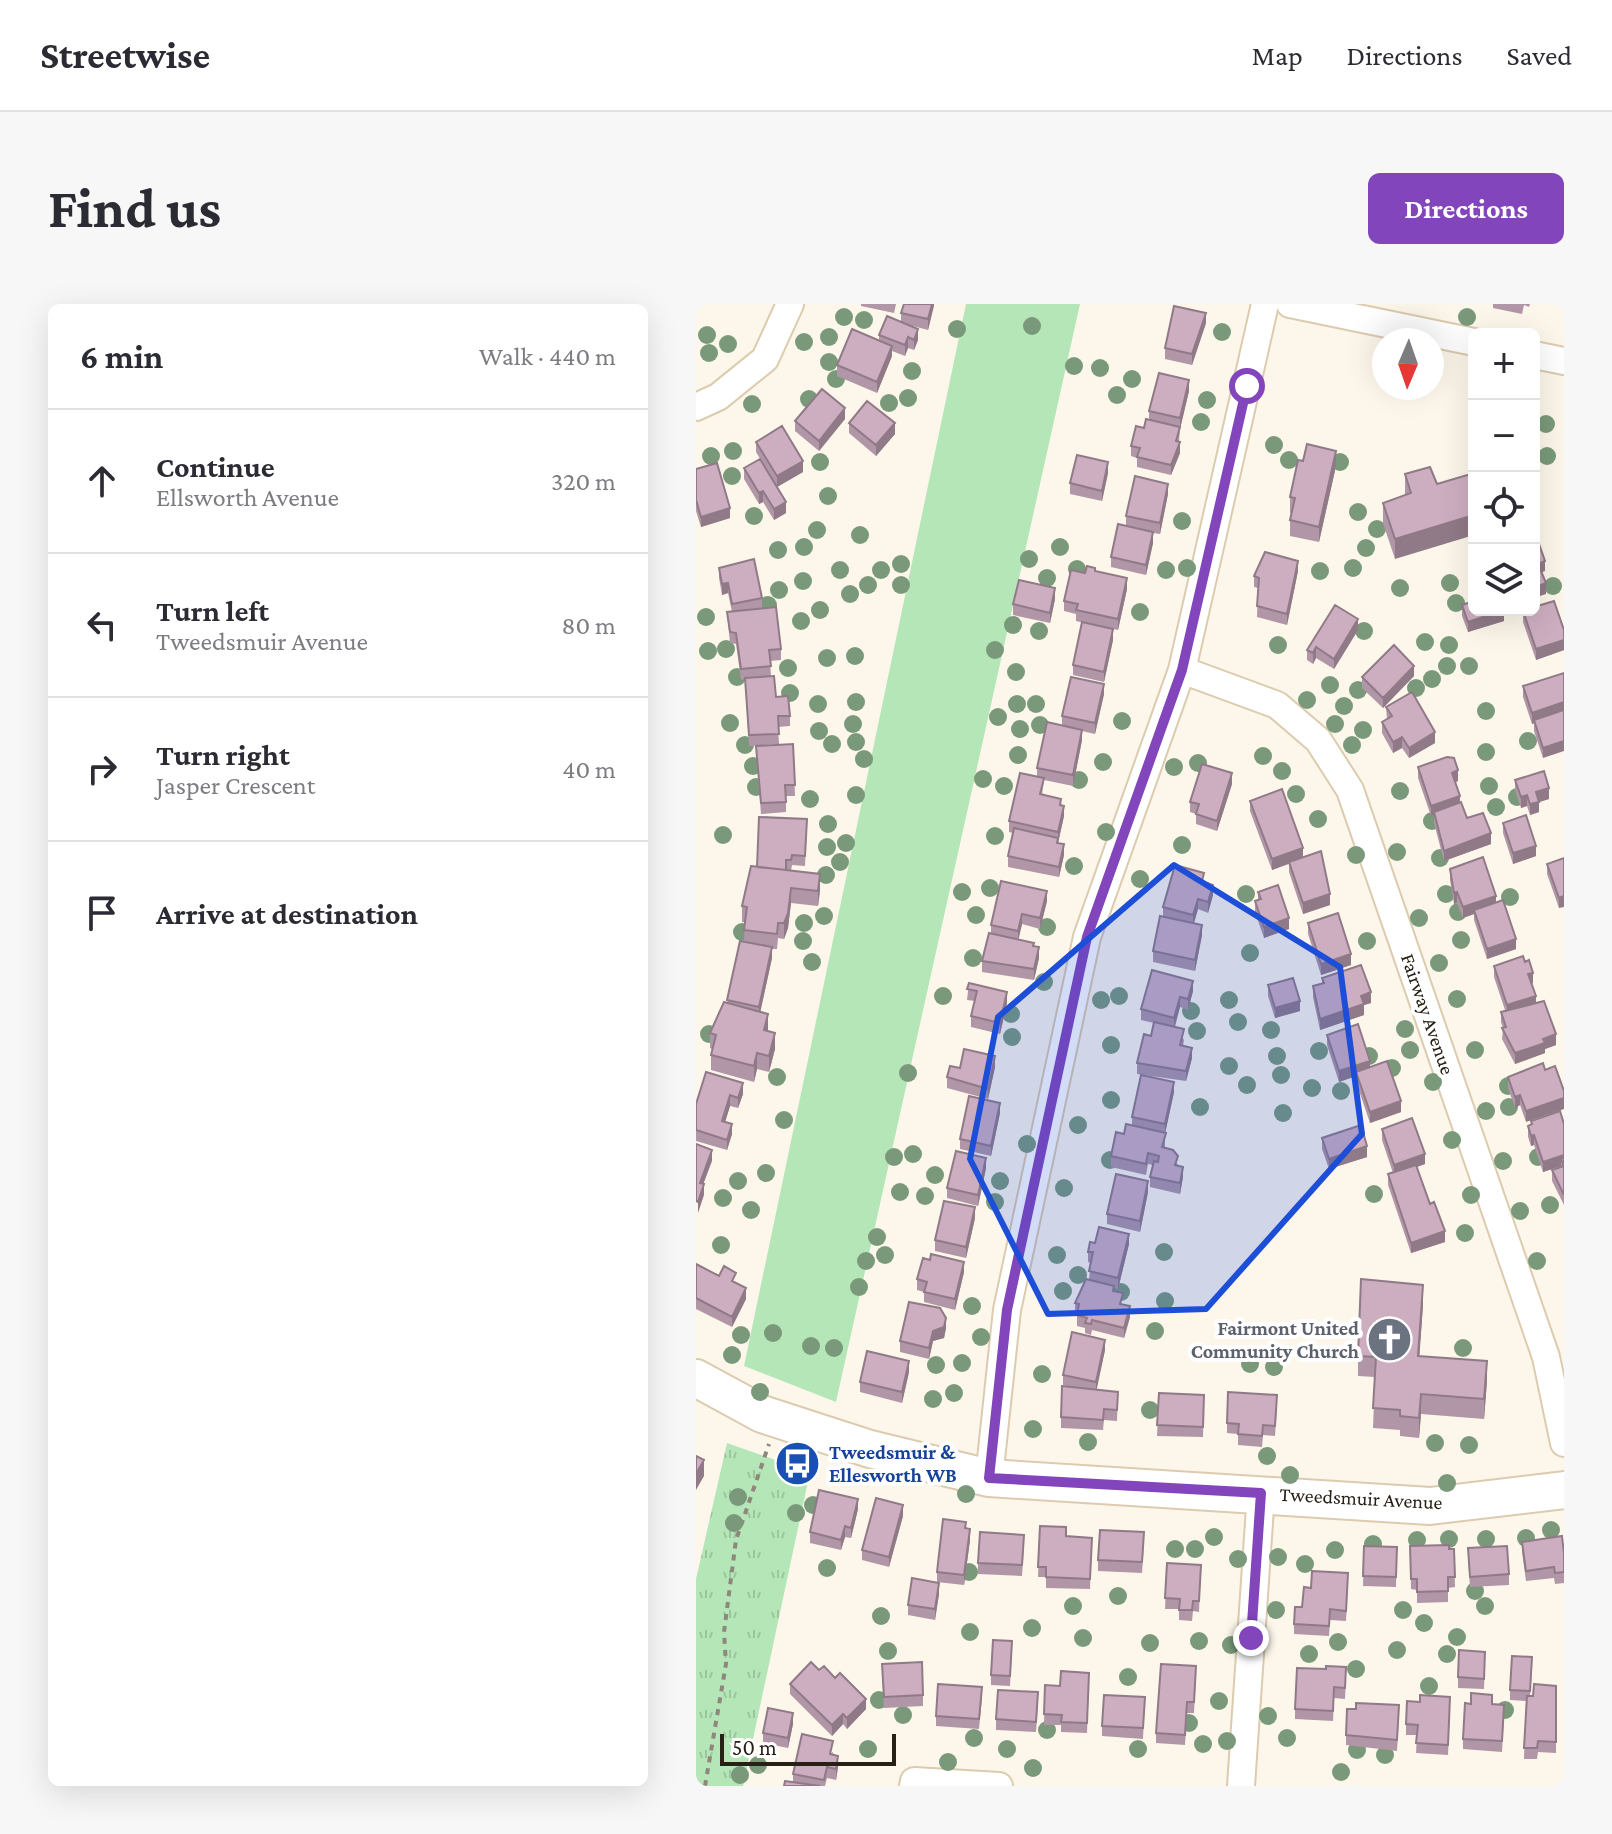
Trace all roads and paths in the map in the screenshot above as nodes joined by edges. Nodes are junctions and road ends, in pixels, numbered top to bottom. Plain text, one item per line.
1 (790, 304) edge
2 (1265, 304) edge
3 (1290, 304) edge
4 (1468, 341) edge
5 (1540, 356) edge
6 (1564, 361) edge
7 (696, 407) edge
8 (1182, 670) junction
9 (696, 1378) edge
10 (769, 1442) dead end
11 (1564, 1443) edge
12 (989, 1478) junction
13 (1564, 1490) edge
14 (1261, 1493) junction
15 (705, 1786) edge
16 (913, 1786) edge
17 (999, 1786) edge
18 (1241, 1786) edge

1 - 7 street
2 - 8 street
3 - 4 street
5 - 6 street
8 - 11 street, Fairway Avenue
8 - 12 street
9 - 12 street, Tweedsmuir Avenue
10 - 15 path
12 - 14 street, Tweedsmuir Avenue
13 - 14 street, Tweedsmuir Avenue
14 - 18 street
16 - 17 street

